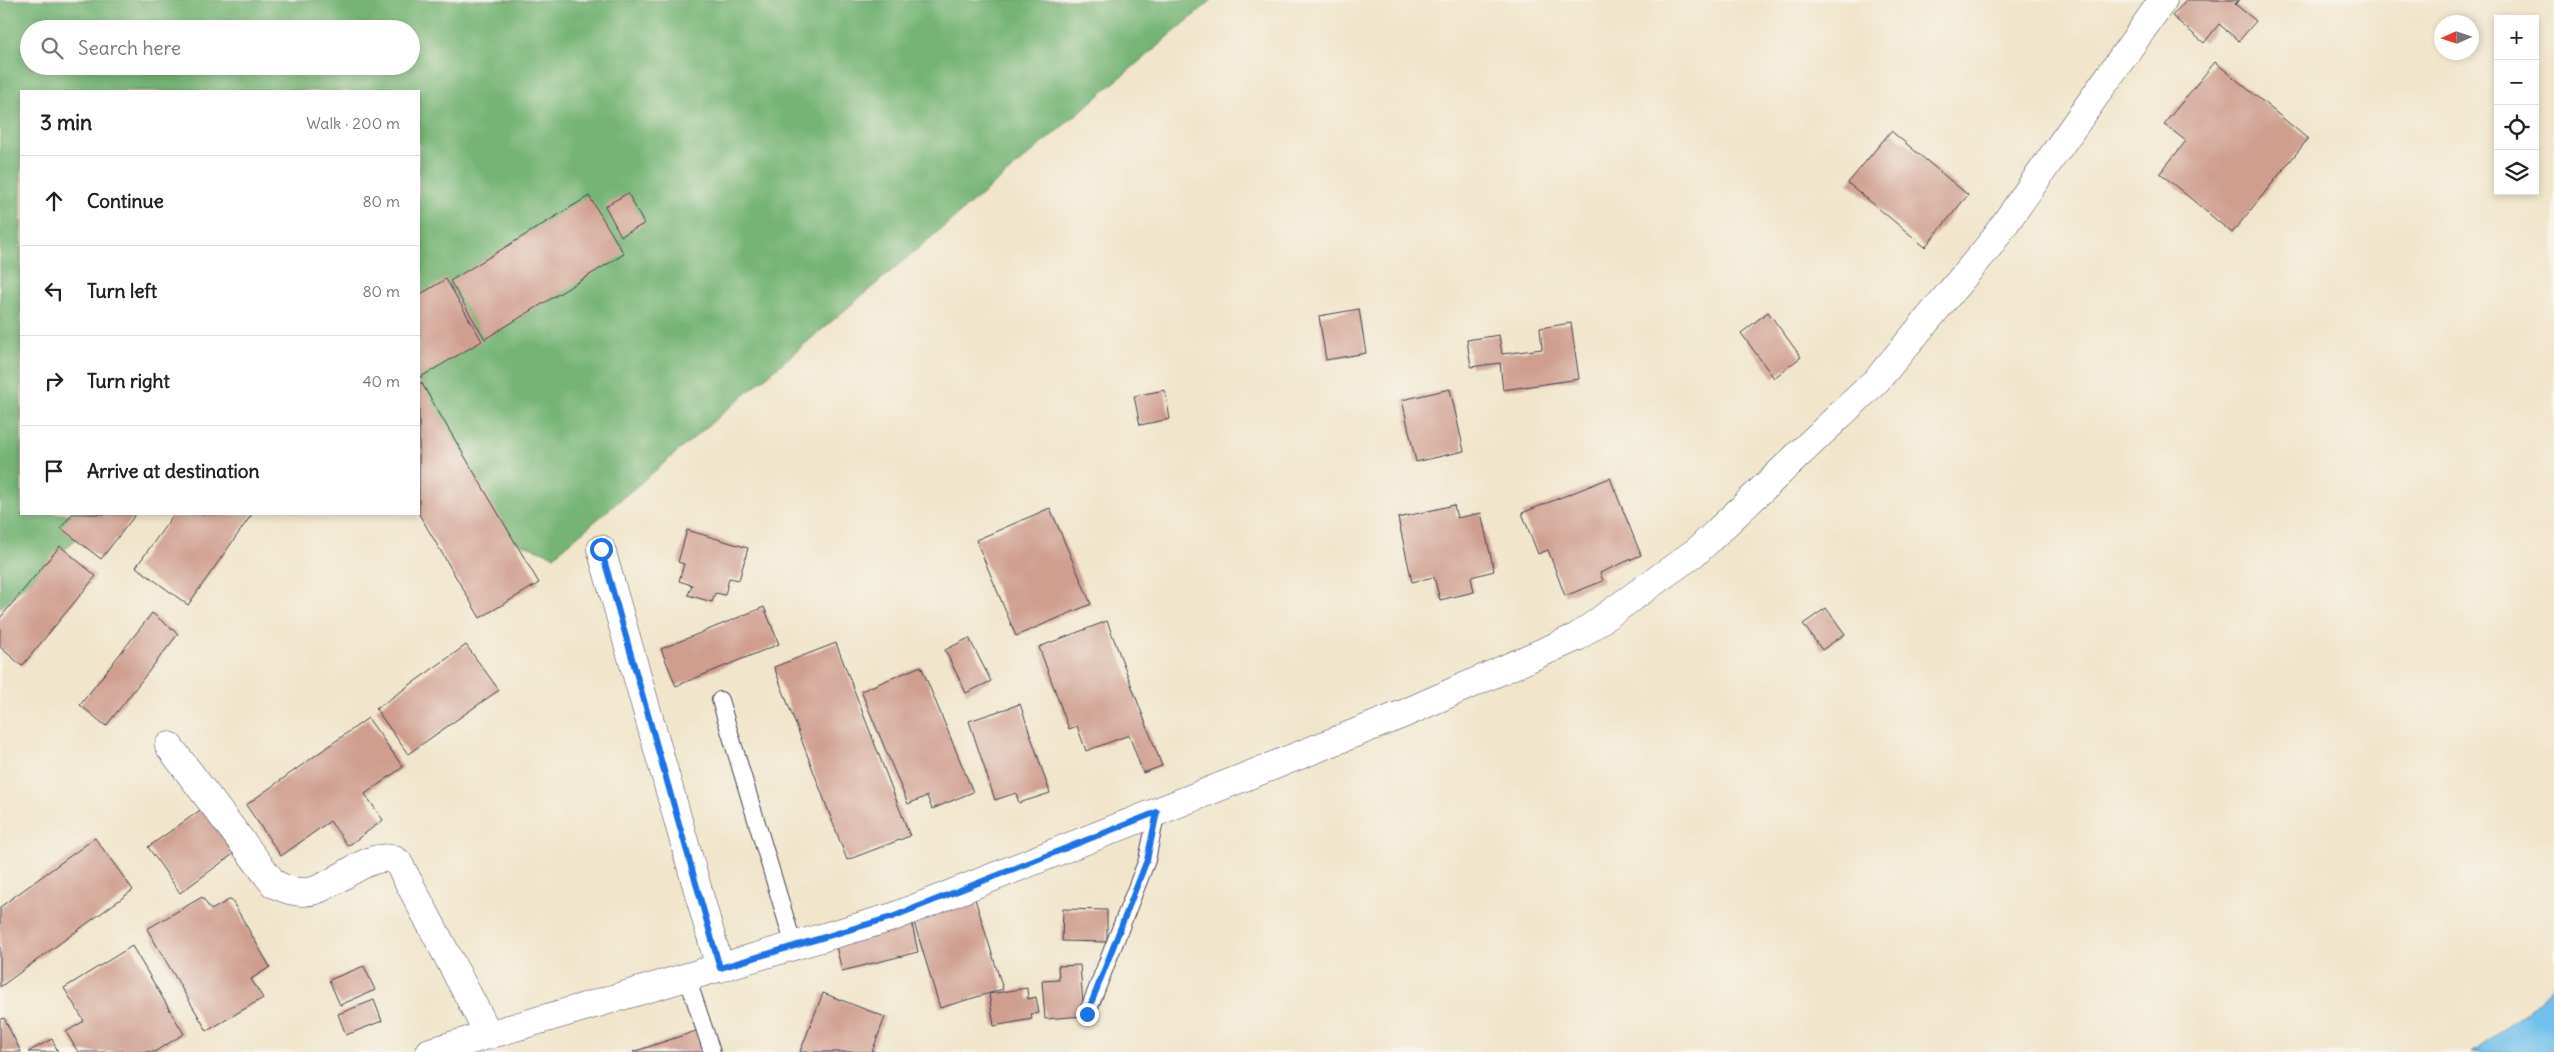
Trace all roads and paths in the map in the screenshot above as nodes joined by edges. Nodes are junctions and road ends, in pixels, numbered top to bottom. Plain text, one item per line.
1 (2163, 0) edge
2 (601, 549) dead end
3 (720, 700) dead end
4 (169, 746) dead end
5 (1157, 812) junction
6 (794, 946) junction
7 (720, 968) junction
8 (687, 977) junction
9 (1087, 1014) dead end
10 (489, 1035) junction
11 (430, 1052) edge
12 (712, 1052) edge

1 - 5 street
2 - 7 street
3 - 6 lane
4 - 10 street
5 - 6 street
5 - 9 lane
6 - 7 street
7 - 8 street
8 - 10 street
8 - 12 lane
10 - 11 street

